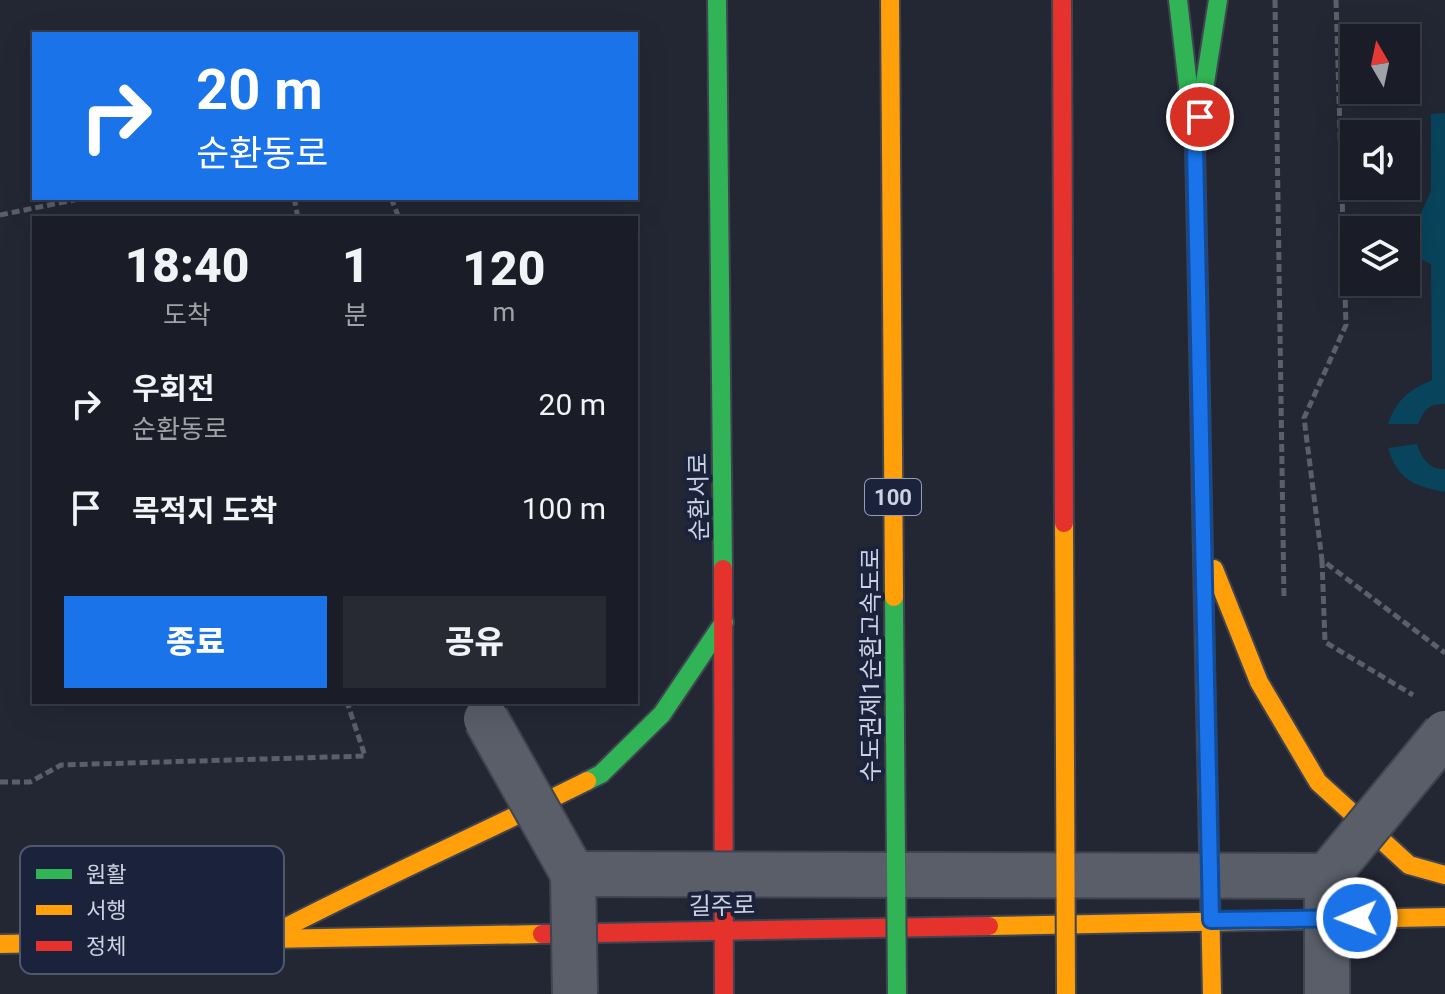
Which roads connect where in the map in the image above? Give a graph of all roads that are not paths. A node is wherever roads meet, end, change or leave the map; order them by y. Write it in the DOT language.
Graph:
graph roads {
  1 [pos="717,0"];
  2 [pos="890,0"];
  3 [pos="1062,0"];
  4 [pos="1178,0"];
  5 [pos="1218,0"];
  6 [pos="1195,146"];
  7 [pos="1203,540"];
  8 [pos="724,622"];
  9 [pos="486,719"];
  10 [pos="1445,733"];
  11 [pos="573,874"];
  12 [pos="1445,875"];
  13 [pos="1327,876"];
  14 [pos="1445,917"];
  15 [pos="1211,920"];
  16 [pos="284,928"];
  17 [pos="724,930"];
  18 [pos="284,939"];
  19 [pos="0,944"];
  20 [pos="20,944"];
  21 [pos="575,994"];
  22 [pos="724,994"];
  23 [pos="897,994"];
  24 [pos="1066,994"];
  25 [pos="1212,994"];
  26 [pos="1327,994"];
  1 -- 8 [label="main road, 순환서로"];
  2 -- 23 [label="main road, 수도권제1순환고속도로 / 100, bridge"];
  3 -- 24 [label="main road, bridge"];
  4 -- 6 [label="main road"];
  5 -- 6 [label="main road"];
  6 -- 7 [label="main road"];
  7 -- 12 [label="main road"];
  7 -- 15 [label="main road"];
  8 -- 16 [label="main road"];
  8 -- 17 [label="main road, 순환서로"];
  9 -- 11 [label="street, bridge"];
  10 -- 13 [label="street, bridge"];
  11 -- 13 [label="street, bridge"];
  11 -- 21 [label="street, bridge"];
  13 -- 26 [label="street, bridge"];
  14 -- 15 [label="main road, 길주로"];
  15 -- 17 [label="main road, 길주로"];
  15 -- 25 [label="main road"];
  17 -- 18 [label="main road, 길주로"];
  17 -- 22 [label="main road, 순환서로"];
  19 -- 20 [label="main road, 길주로"];
}
